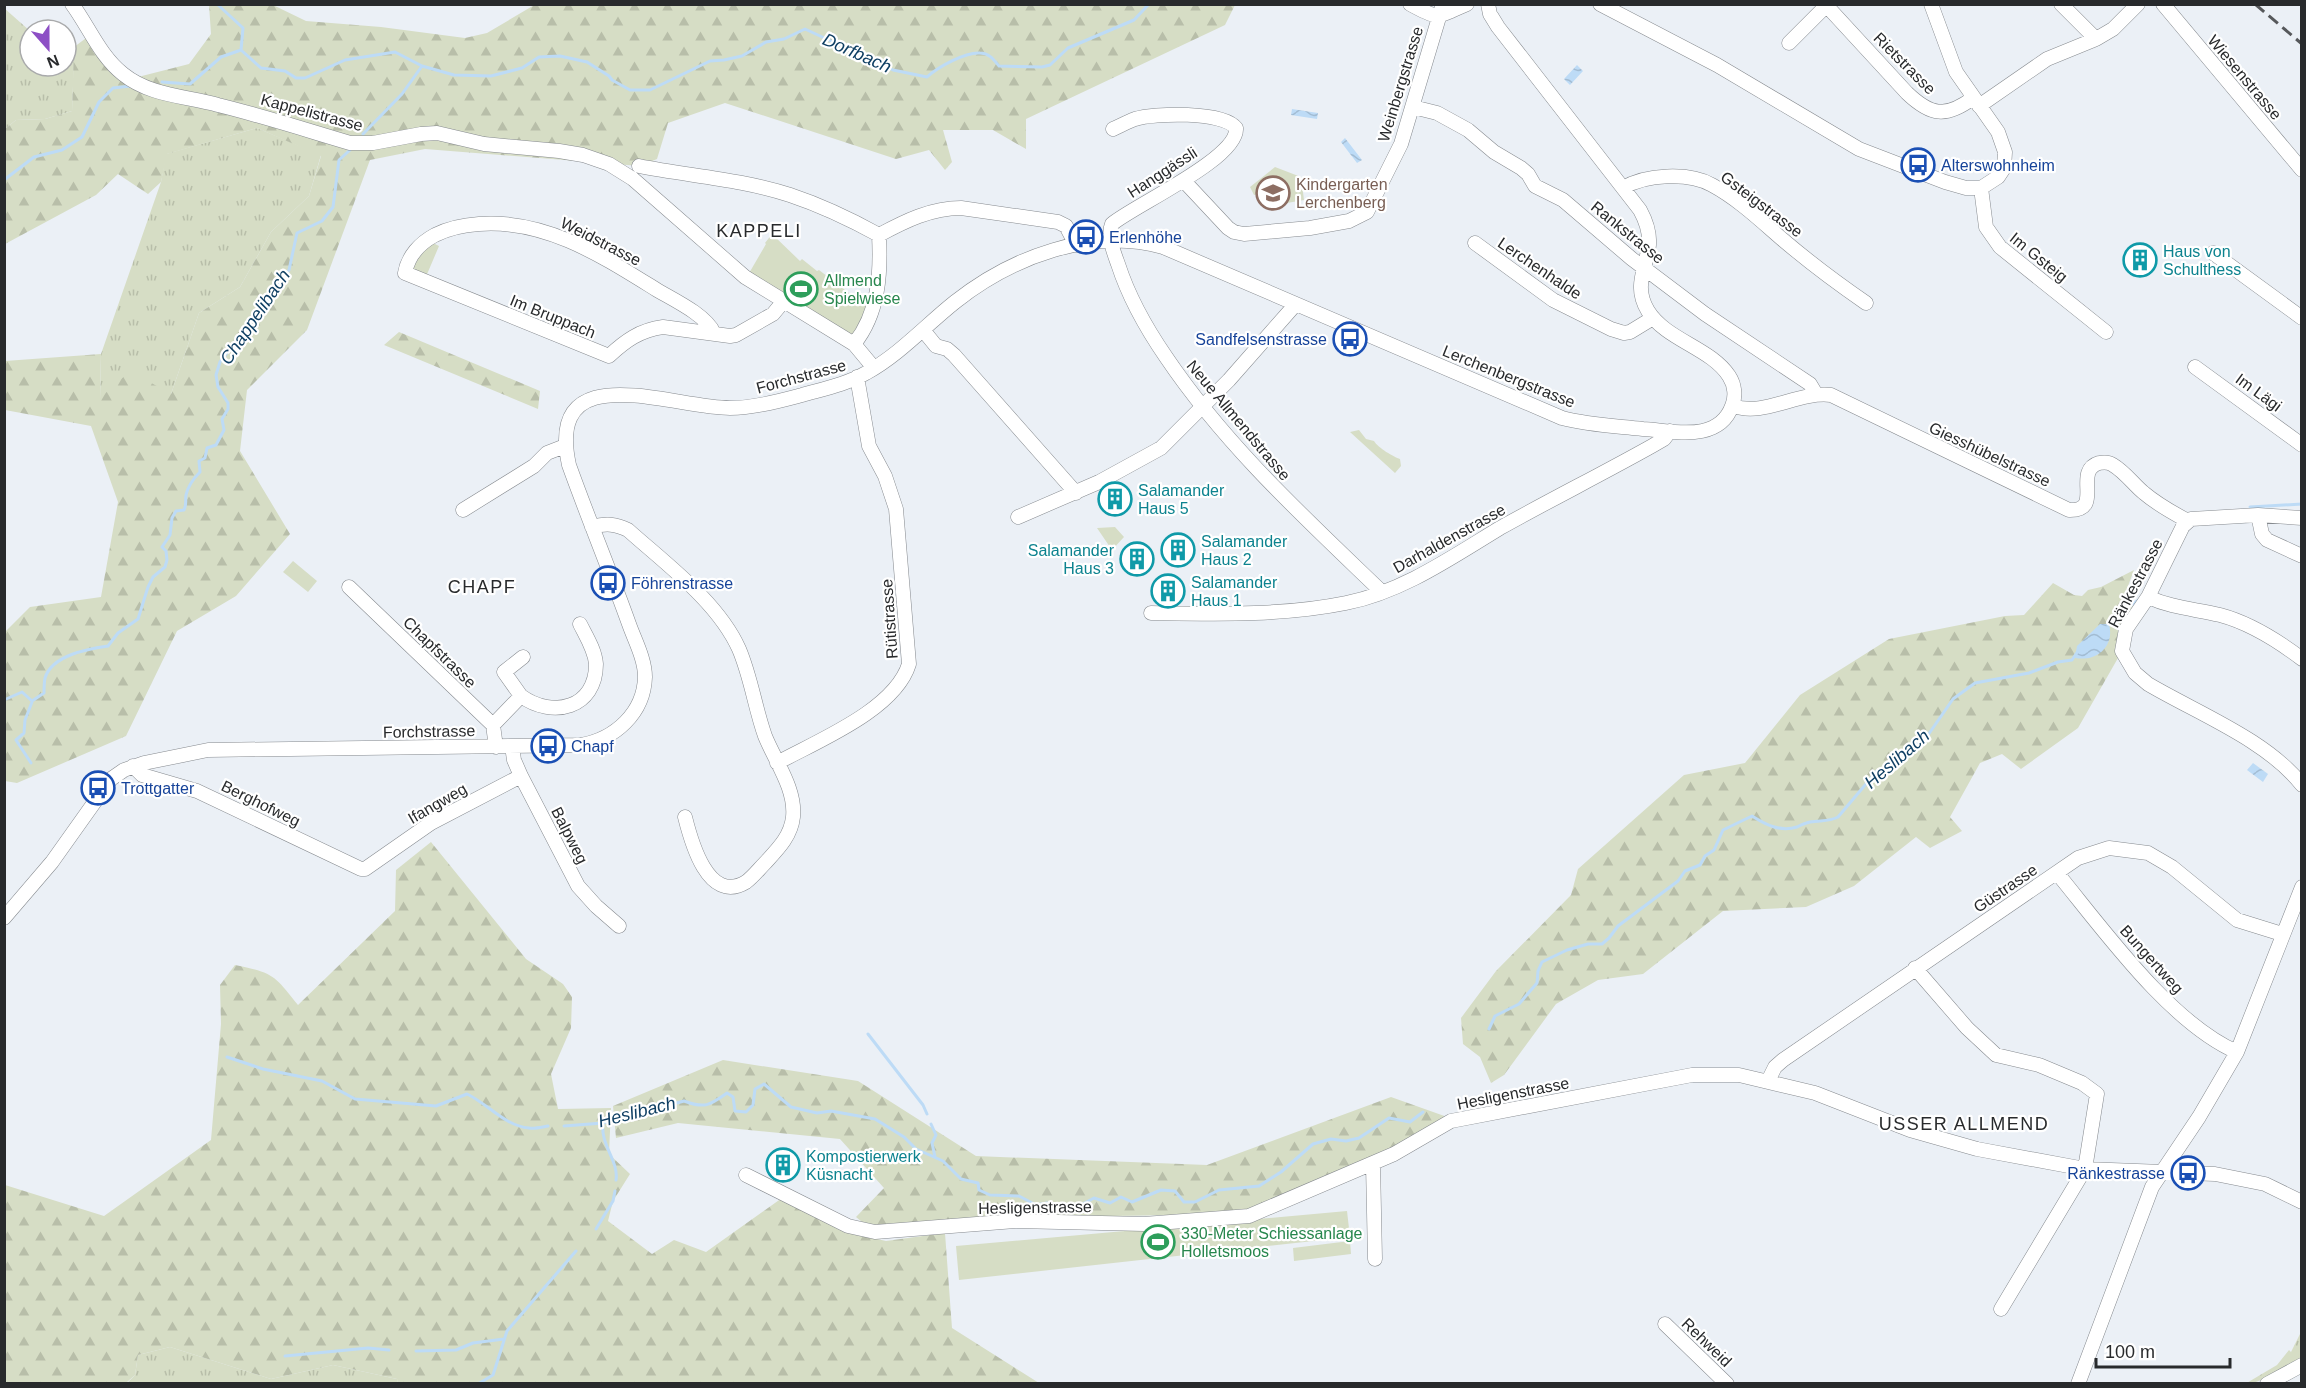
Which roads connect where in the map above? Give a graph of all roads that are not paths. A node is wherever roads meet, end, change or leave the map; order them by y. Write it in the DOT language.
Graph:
graph roads {
  1 [pos="72,4"];
  2 [pos="1410,4"];
  3 [pos="1467,4"];
  4 [pos="1488,4"];
  5 [pos="1600,4"];
  6 [pos="1931,4"];
  7 [pos="2061,4"];
  8 [pos="2138,4"];
  9 [pos="2163,4"];
  10 [pos="1827,5"];
  11 [pos="1441,10"];
  12 [pos="2096,39"];
  13 [pos="1790,43"];
  14 [pos="1976,102"];
  15 [pos="1413,107"];
  16 [pos="1113,129"];
  17 [pos="639,166"];
  18 [pos="2301,170"];
  19 [pos="1184,181"];
  20 [pos="1623,188"];
  21 [pos="1981,188"];
  22 [pos="879,235"];
  23 [pos="1112,240"];
  24 [pos="1475,243"];
  25 [pos="1076,245"];
  26 [pos="2213,253"];
  27 [pos="1643,266"];
  28 [pos="405,273"];
  29 [pos="783,302"];
  30 [pos="1866,303"];
  31 [pos="1295,305"];
  32 [pos="1653,318"];
  33 [pos="2301,318"];
  34 [pos="923,330"];
  35 [pos="2106,332"];
  36 [pos="714,333"];
  37 [pos="854,344"];
  38 [pos="2195,366"];
  39 [pos="874,368"];
  40 [pos="857,377"];
  41 [pos="1816,394"];
  42 [pos="1202,406"];
  43 [pos="1733,406"];
  44 [pos="1670,431"];
  45 [pos="2301,445"];
  46 [pos="565,446"];
  47 [pos="1076,493"];
  48 [pos="462,510"];
  49 [pos="2258,515"];
  50 [pos="1018,517"];
  51 [pos="2301,518"];
  52 [pos="2188,521"];
  53 [pos="592,527"];
  54 [pos="2301,556"];
  55 [pos="349,587"];
  56 [pos="1382,592"];
  57 [pos="2148,597"];
  58 [pos="1151,613"];
  59 [pos="580,624"];
  60 [pos="523,657"];
  61 [pos="2301,659"];
  62 [pos="521,696"];
  63 [pos="493,725"];
  64 [pos="512,746"];
  65 [pos="495,747"];
  66 [pos="777,763"];
  67 [pos="133,766"];
  68 [pos="521,776"];
  69 [pos="2301,784"];
  70 [pos="685,817"];
  71 [pos="374,865"];
  72 [pos="2056,873"];
  73 [pos="2301,887"];
  74 [pos="4,918"];
  75 [pos="619,926"];
  76 [pos="2282,934"];
  77 [pos="1915,968"];
  78 [pos="2237,1052"];
  79 [pos="1768,1081"];
  80 [pos="1373,1164"];
  81 [pos="2085,1169"];
  82 [pos="2160,1173"];
  83 [pos="746,1175"];
  84 [pos="2301,1202"];
  85 [pos="1375,1259"];
  86 [pos="2001,1309"];
  87 [pos="1665,1324"];
  88 [pos="2299,1371"];
  89 [pos="1727,1383"];
  90 [pos="2078,1383"];
  91 [pos="2267,1383"];
  1 -- 29 [label="street, Kappelistrasse"];
  2 -- 11 [label="street"];
  3 -- 11 [label="street"];
  4 -- 20 [label="street"];
  5 -- 21 [label="street"];
  6 -- 14 [label="street"];
  7 -- 12 [label="street"];
  8 -- 12 [label="street, Rietstrasse"];
  9 -- 18 [label="street, Wiesenstrasse"];
  10 -- 13 [label="street"];
  10 -- 14 [label="street, Rietstrasse"];
  11 -- 15 [label="street, Weinbergstrasse"];
  12 -- 14 [label="street, Rietstrasse"];
  14 -- 21 [label="street"];
  15 -- 19 [label="street, Weinbergstrasse"];
  15 -- 27 [label="street, Rankstrasse"];
  16 -- 19 [label="street, Hanggässli"];
  17 -- 22 [label="street"];
  19 -- 23 [label="street, Hanggässli"];
  20 -- 27 [label="street"];
  20 -- 30 [label="street, Gsteigstrasse"];
  21 -- 35 [label="street, Im Gsteig"];
  22 -- 25 [label="street"];
  22 -- 37 [label="street"];
  23 -- 25 [label="street, Lerchenbergstrasse"];
  23 -- 31 [label="street, Lerchenbergstrasse"];
  23 -- 42 [label="street, Neue Allmendstrasse"];
  24 -- 32 [label="street, Lerchenhalde"];
  25 -- 34 [label="street, Forchstrasse"];
  26 -- 33 [label="street"];
  27 -- 32 [label="street"];
  27 -- 41 [label="street, Rankstrasse"];
  28 -- 36 [label="street, Im Bruppach"];
  28 -- 36 [label="street, Weidstrasse"];
  29 -- 36 [label="street, Im Bruppach"];
  29 -- 37 [label="street"];
  31 -- 42 [label="street"];
  31 -- 44 [label="street, Lerchenbergstrasse"];
  32 -- 43 [label="street"];
  34 -- 39 [label="street, Forchstrasse"];
  34 -- 47 [label="street"];
  37 -- 39 [label="street"];
  38 -- 45 [label="street, Im Lägi"];
  39 -- 40 [label="street, Forchstrasse"];
  40 -- 46 [label="street, Forchstrasse"];
  40 -- 66 [label="street, Rütistrasse"];
  41 -- 43 [label="street, Giesshübelstrasse"];
  41 -- 52 [label="street, Giesshübelstrasse"];
  42 -- 47 [label="street"];
  42 -- 56 [label="street, Neue Allmendstrasse"];
  43 -- 44 [label="street, Lerchenbergstrasse"];
  44 -- 56 [label="street, Darhaldenstrasse"];
  46 -- 48 [label="street"];
  46 -- 53 [label="street, Forchstrasse"];
  47 -- 50 [label="street"];
  49 -- 51 [label="street"];
  49 -- 52 [label="street"];
  49 -- 54 [label="street"];
  52 -- 57 [label="street, Ränkestrasse"];
  53 -- 64 [label="street, Forchstrasse"];
  53 -- 66 [label="street"];
  55 -- 63 [label="street, Chapfstrasse"];
  56 -- 58 [label="street, Darhaldenstrasse"];
  57 -- 61 [label="street"];
  57 -- 69 [label="street, Ränkestrasse"];
  59 -- 62 [label="street"];
  60 -- 62 [label="street"];
  62 -- 63 [label="street"];
  63 -- 65 [label="street"];
  64 -- 65 [label="street, Forchstrasse"];
  64 -- 68 [label="street, Balpweg"];
  65 -- 67 [label="street, Forchstrasse"];
  66 -- 70 [label="street"];
  67 -- 71 [label="street, Berghofweg"];
  67 -- 74 [label="street, Forchstrasse"];
  68 -- 71 [label="street, Ifangweg"];
  68 -- 75 [label="street, Balpweg"];
  72 -- 76 [label="street, Güstrasse"];
  72 -- 77 [label="street, Güstrasse"];
  72 -- 78 [label="street, Bungertweg"];
  73 -- 76 [label="street"];
  76 -- 78 [label="street"];
  77 -- 79 [label="street, Güstrasse"];
  77 -- 81 [label="street"];
  78 -- 82 [label="street"];
  79 -- 80 [label="street, Hesligenstrasse"];
  79 -- 81 [label="street, Hesligenstrasse"];
  80 -- 83 [label="street, Hesligenstrasse"];
  80 -- 85 [label="street"];
  81 -- 82 [label="street, Hesligenstrasse"];
  81 -- 86 [label="street"];
  82 -- 84 [label="street, Hesligenstrasse"];
  82 -- 90 [label="street"];
  87 -- 89 [label="street, Rehweid"];
  88 -- 91 [label="street"];
}
